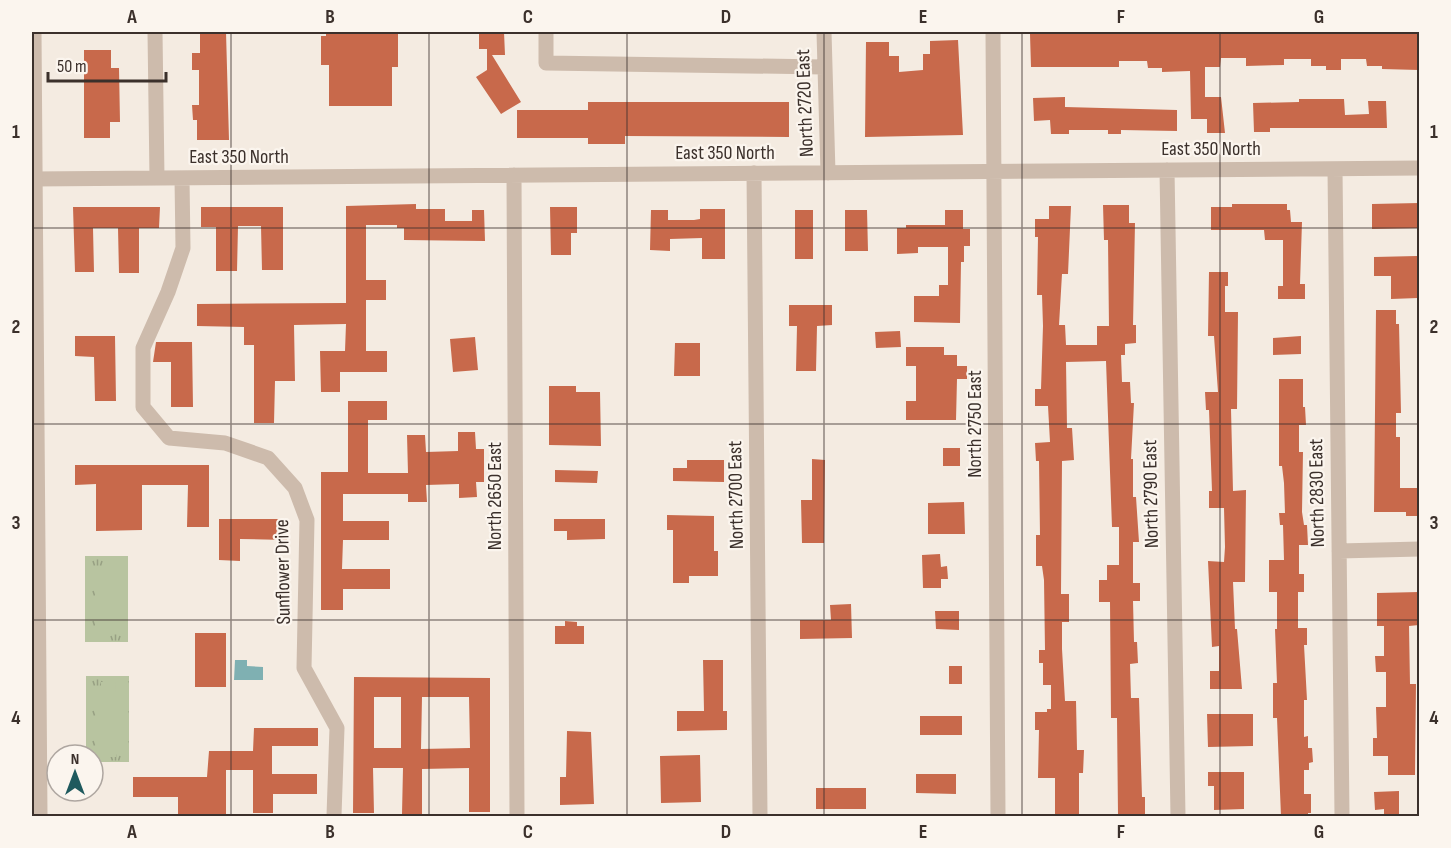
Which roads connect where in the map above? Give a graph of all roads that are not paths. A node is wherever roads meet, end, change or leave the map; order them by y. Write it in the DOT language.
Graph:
graph roads {
  1 [pos="34,32"];
  2 [pos="155,32"];
  3 [pos="546,32"];
  4 [pos="824,32"];
  5 [pos="993,32"];
  6 [pos="824,67"];
  7 [pos="1419,168"];
  8 [pos="1335,169"];
  9 [pos="1167,170"];
  10 [pos="994,171"];
  11 [pos="754,173"];
  12 [pos="828,173"];
  13 [pos="514,176"];
  14 [pos="157,178"];
  15 [pos="182,178"];
  16 [pos="33,179"];
  17 [pos="33,250"];
  18 [pos="33,385"];
  19 [pos="1419,549"];
  20 [pos="1339,551"];
  21 [pos="34,700"];
  22 [pos="40,816"];
  23 [pos="334,816"];
  24 [pos="517,816"];
  25 [pos="760,816"];
  26 [pos="999,816"];
  27 [pos="1178,816"];
  28 [pos="1342,816"];
  1 -- 16 [label="street"];
  2 -- 14 [label="street"];
  3 -- 6 [label="street"];
  4 -- 6 [label="street, North 2720 East"];
  5 -- 10 [label="street, North 2750 East"];
  6 -- 12 [label="street, North 2720 East"];
  7 -- 8 [label="street, East 350 North"];
  8 -- 9 [label="street, East 350 North"];
  8 -- 20 [label="street, North 2830 East"];
  9 -- 10 [label="street, East 350 North"];
  9 -- 27 [label="street, North 2790 East"];
  10 -- 12 [label="street, East 350 North"];
  10 -- 26 [label="street, North 2750 East"];
  11 -- 12 [label="street, East 350 North"];
  11 -- 13 [label="street, East 350 North"];
  11 -- 25 [label="street, North 2700 East"];
  13 -- 15 [label="street, East 350 North"];
  13 -- 24 [label="street, North 2650 East"];
  14 -- 15 [label="street, East 350 North"];
  14 -- 16 [label="street, East 350 North"];
  15 -- 23 [label="street, Sunflower Drive"];
  16 -- 17 [label="street"];
  17 -- 18 [label="street"];
  18 -- 21 [label="street"];
  19 -- 20 [label="street"];
  20 -- 28 [label="street, North 2830 East"];
  21 -- 22 [label="street"];
}
